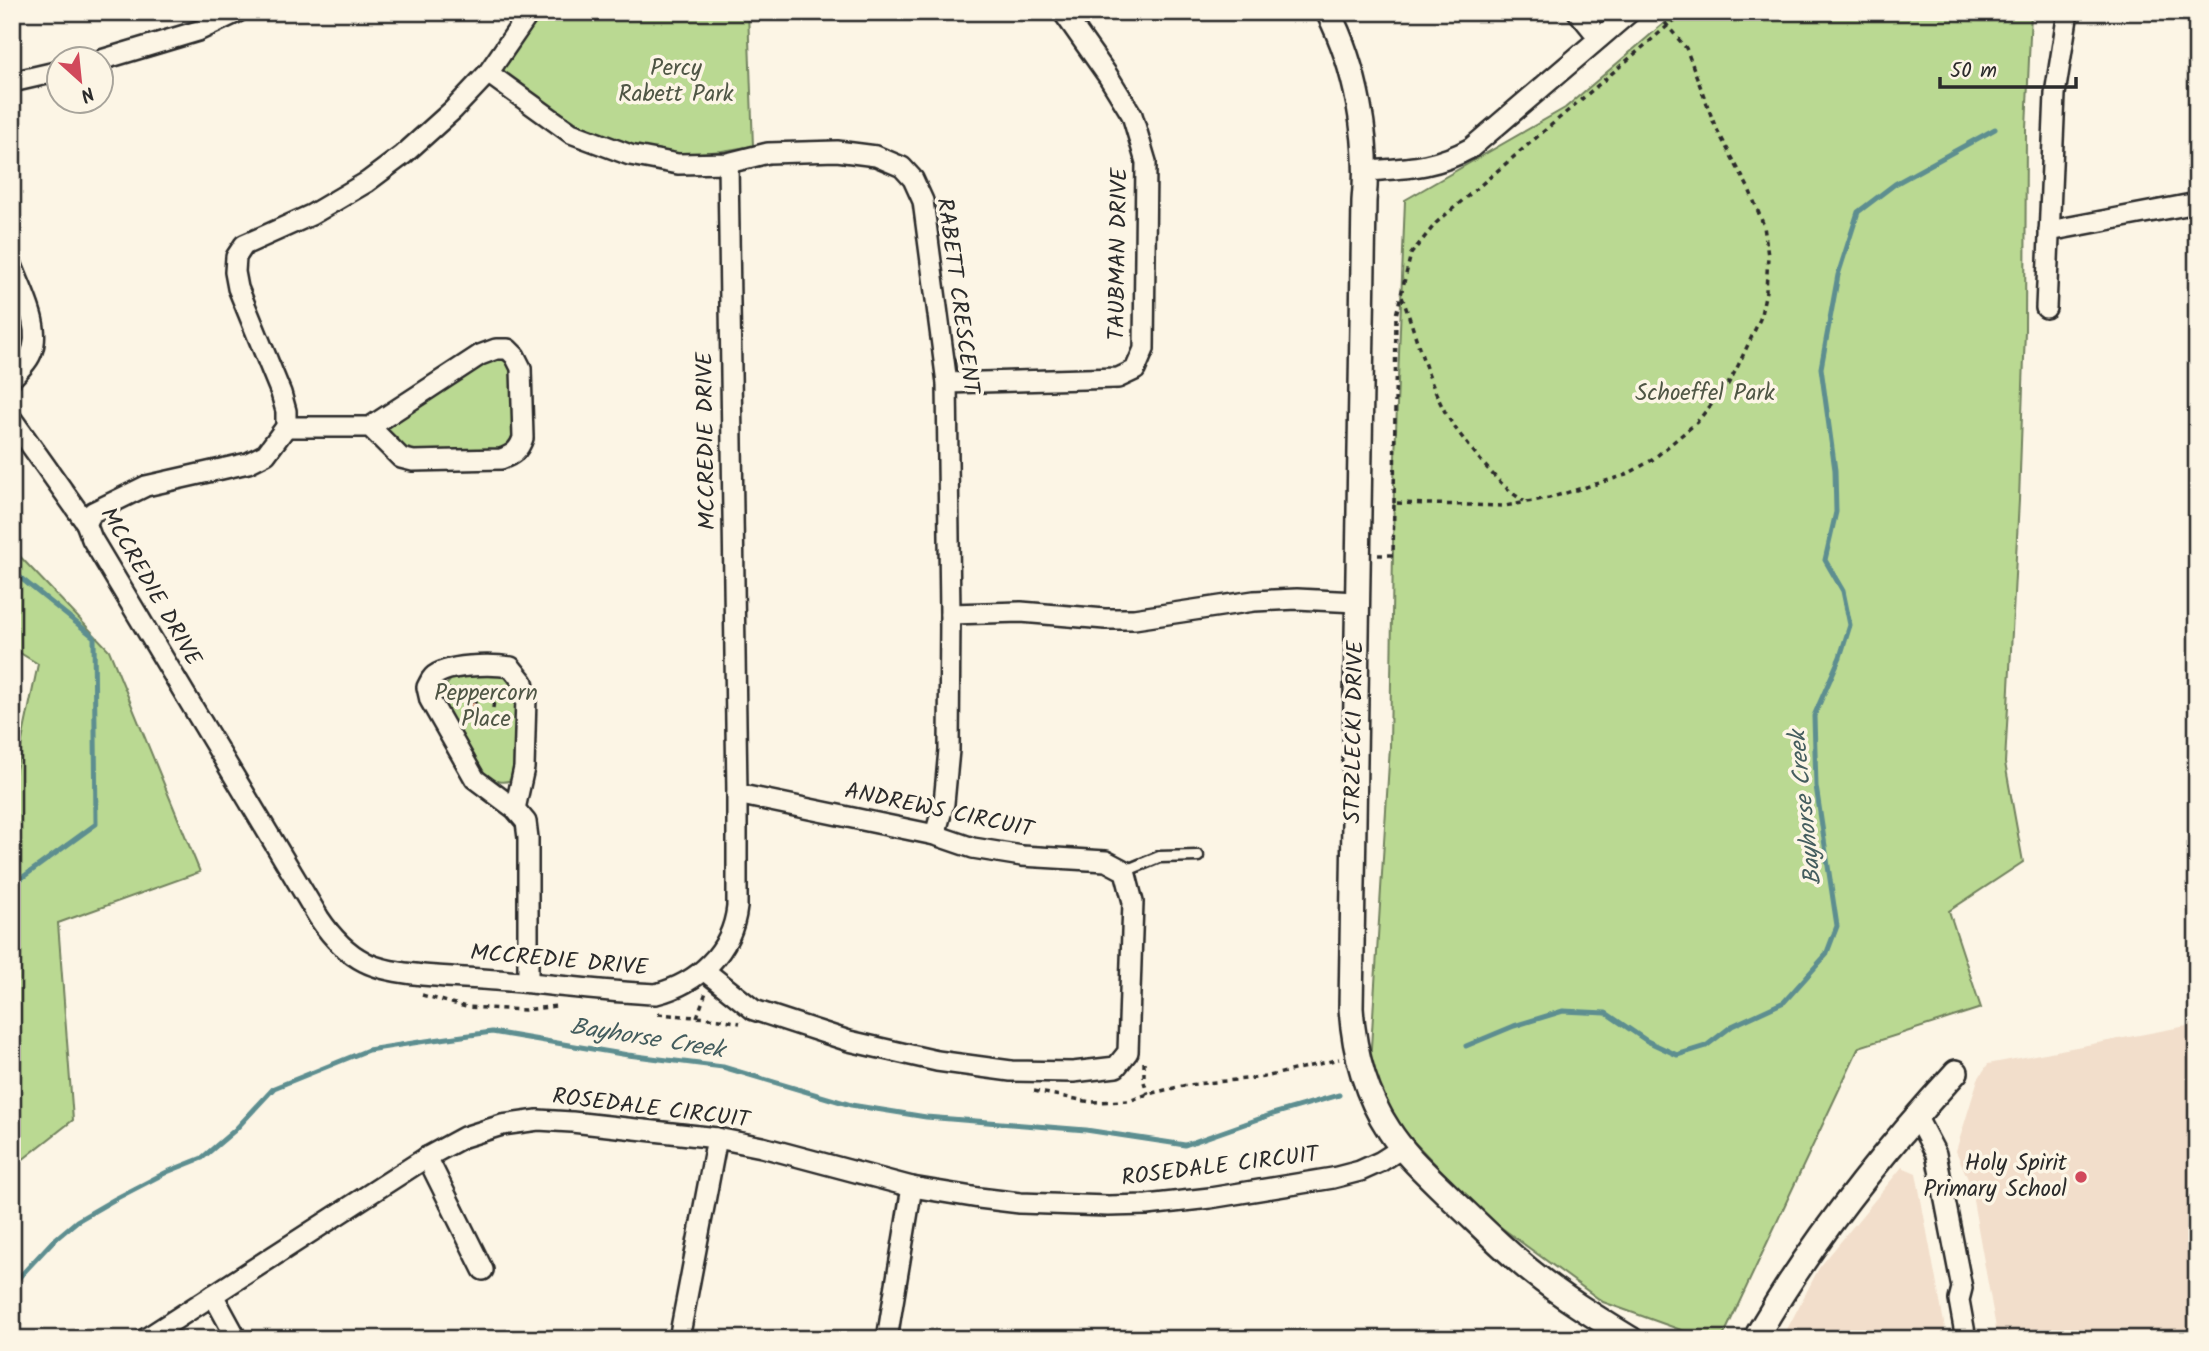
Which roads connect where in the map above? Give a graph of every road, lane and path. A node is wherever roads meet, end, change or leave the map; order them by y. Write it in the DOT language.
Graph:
graph roads {
  1 [pos="238,12"];
  2 [pos="530,12"];
  3 [pos="1063,12"];
  4 [pos="1328,12"];
  5 [pos="1578,12"];
  6 [pos="1630,12"];
  7 [pos="1657,12"];
  8 [pos="1684,12"];
  9 [pos="2068,12"];
  10 [pos="1667,25"];
  11 [pos="1600,38"];
  12 [pos="116,56"];
  13 [pos="488,73"];
  14 [pos="46,74"];
  15 [pos="12,82"];
  16 [pos="727,163"];
  17 [pos="1367,171"];
  18 [pos="2197,203"];
  19 [pos="2049,230"];
  20 [pos="12,265"];
  21 [pos="1402,295"];
  22 [pos="2046,308"];
  23 [pos="12,378"];
  24 [pos="947,383"];
  25 [pos="12,419"];
  26 [pos="286,427"];
  27 [pos="370,427"];
  28 [pos="1524,502"];
  29 [pos="1394,503"];
  30 [pos="86,523"];
  31 [pos="1357,555"];
  32 [pos="1356,602"];
  33 [pos="950,614"];
  34 [pos="521,678"];
  35 [pos="432,679"];
  36 [pos="495,693"];
  37 [pos="472,694"];
  38 [pos="473,702"];
  39 [pos="493,708"];
  40 [pos="737,793"];
  41 [pos="515,809"];
  42 [pos="935,835"];
  43 [pos="1198,856"];
  44 [pos="1125,871"];
  45 [pos="400,972"];
  46 [pos="706,981"];
  47 [pos="528,982"];
  48 [pos="561,1005"];
  49 [pos="657,1014"];
  50 [pos="697,1017"];
  51 [pos="744,1024"];
  52 [pos="1128,1052"];
  53 [pos="1345,1063"];
  54 [pos="1956,1072"];
  55 [pos="1023,1089"];
  56 [pos="1148,1094"];
  57 [pos="1916,1116"];
  58 [pos="716,1138"];
  59 [pos="1402,1148"];
  60 [pos="427,1157"];
  61 [pos="912,1187"];
  62 [pos="483,1270"];
  63 [pos="213,1295"];
  64 [pos="1965,1338"];
  65 [pos="145,1339"];
  66 [pos="237,1339"];
  67 [pos="678,1339"];
  68 [pos="887,1339"];
  69 [pos="1631,1339"];
  70 [pos="1755,1339"];
  1 -- 12 [label="street"];
  2 -- 13 [label="street"];
  3 -- 24 [label="street, TAUBMAN DRIVE"];
  4 -- 17 [label="street, STRZLECKI DRIVE"];
  5 -- 11 [label="street"];
  6 -- 11 [label="street"];
  7 -- 10 [label="path"];
  8 -- 10 [label="path"];
  9 -- 19 [label="street"];
  10 -- 21 [label="path"];
  10 -- 28 [label="path"];
  11 -- 17 [label="street"];
  13 -- 16 [label="street, RABETT CRESCENT"];
  13 -- 26 [label="street"];
  14 -- 15 [label="street"];
  16 -- 24 [label="street, RABETT CRESCENT"];
  16 -- 40 [label="street, MCCREDIE DRIVE"];
  17 -- 31 [label="street, STRZLECKI DRIVE"];
  18 -- 19 [label="street"];
  19 -- 22 [label="street"];
  20 -- 23 [label="street"];
  21 -- 28 [label="path"];
  21 -- 29 [label="path"];
  24 -- 33 [label="street, RABETT CRESCENT"];
  25 -- 30 [label="street, MCCREDIE DRIVE"];
  26 -- 27 [label="street"];
  26 -- 30 [label="street"];
  27 -- 27 [label="street"];
  28 -- 29 [label="path"];
  29 -- 31 [label="path"];
  30 -- 45 [label="street, MCCREDIE DRIVE"];
  31 -- 32 [label="street, STRZLECKI DRIVE"];
  32 -- 33 [label="street"];
  32 -- 59 [label="street, STRZLECKI DRIVE"];
  33 -- 42 [label="street, RABETT CRESCENT"];
  34 -- 35 [label="street"];
  34 -- 36 [label="path"];
  34 -- 41 [label="street"];
  35 -- 37 [label="path"];
  35 -- 41 [label="street"];
  36 -- 37 [label="path"];
  36 -- 39 [label="path"];
  37 -- 38 [label="path"];
  40 -- 42 [label="street, ANDREWS CIRCUIT"];
  40 -- 46 [label="street, MCCREDIE DRIVE"];
  41 -- 47 [label="street"];
  42 -- 44 [label="street, ANDREWS CIRCUIT"];
  43 -- 44 [label="lane"];
  44 -- 52 [label="street"];
  45 -- 47 [label="street, MCCREDIE DRIVE"];
  45 -- 48 [label="path"];
  46 -- 47 [label="street, MCCREDIE DRIVE"];
  46 -- 50 [label="path"];
  46 -- 52 [label="street"];
  49 -- 50 [label="path"];
  50 -- 51 [label="path"];
  52 -- 56 [label="path"];
  53 -- 56 [label="path"];
  54 -- 57 [label="street"];
  55 -- 56 [label="path"];
  57 -- 64 [label="street"];
  57 -- 70 [label="street"];
  58 -- 60 [label="street, ROSEDALE CIRCUIT"];
  58 -- 61 [label="street, ROSEDALE CIRCUIT"];
  58 -- 67 [label="street"];
  59 -- 61 [label="street, ROSEDALE CIRCUIT"];
  59 -- 69 [label="street, STRZLECKI DRIVE"];
  60 -- 62 [label="street"];
  60 -- 63 [label="street, ROSEDALE CIRCUIT"];
  61 -- 68 [label="street"];
  63 -- 65 [label="street, ROSEDALE CIRCUIT"];
  63 -- 66 [label="street"];
}
